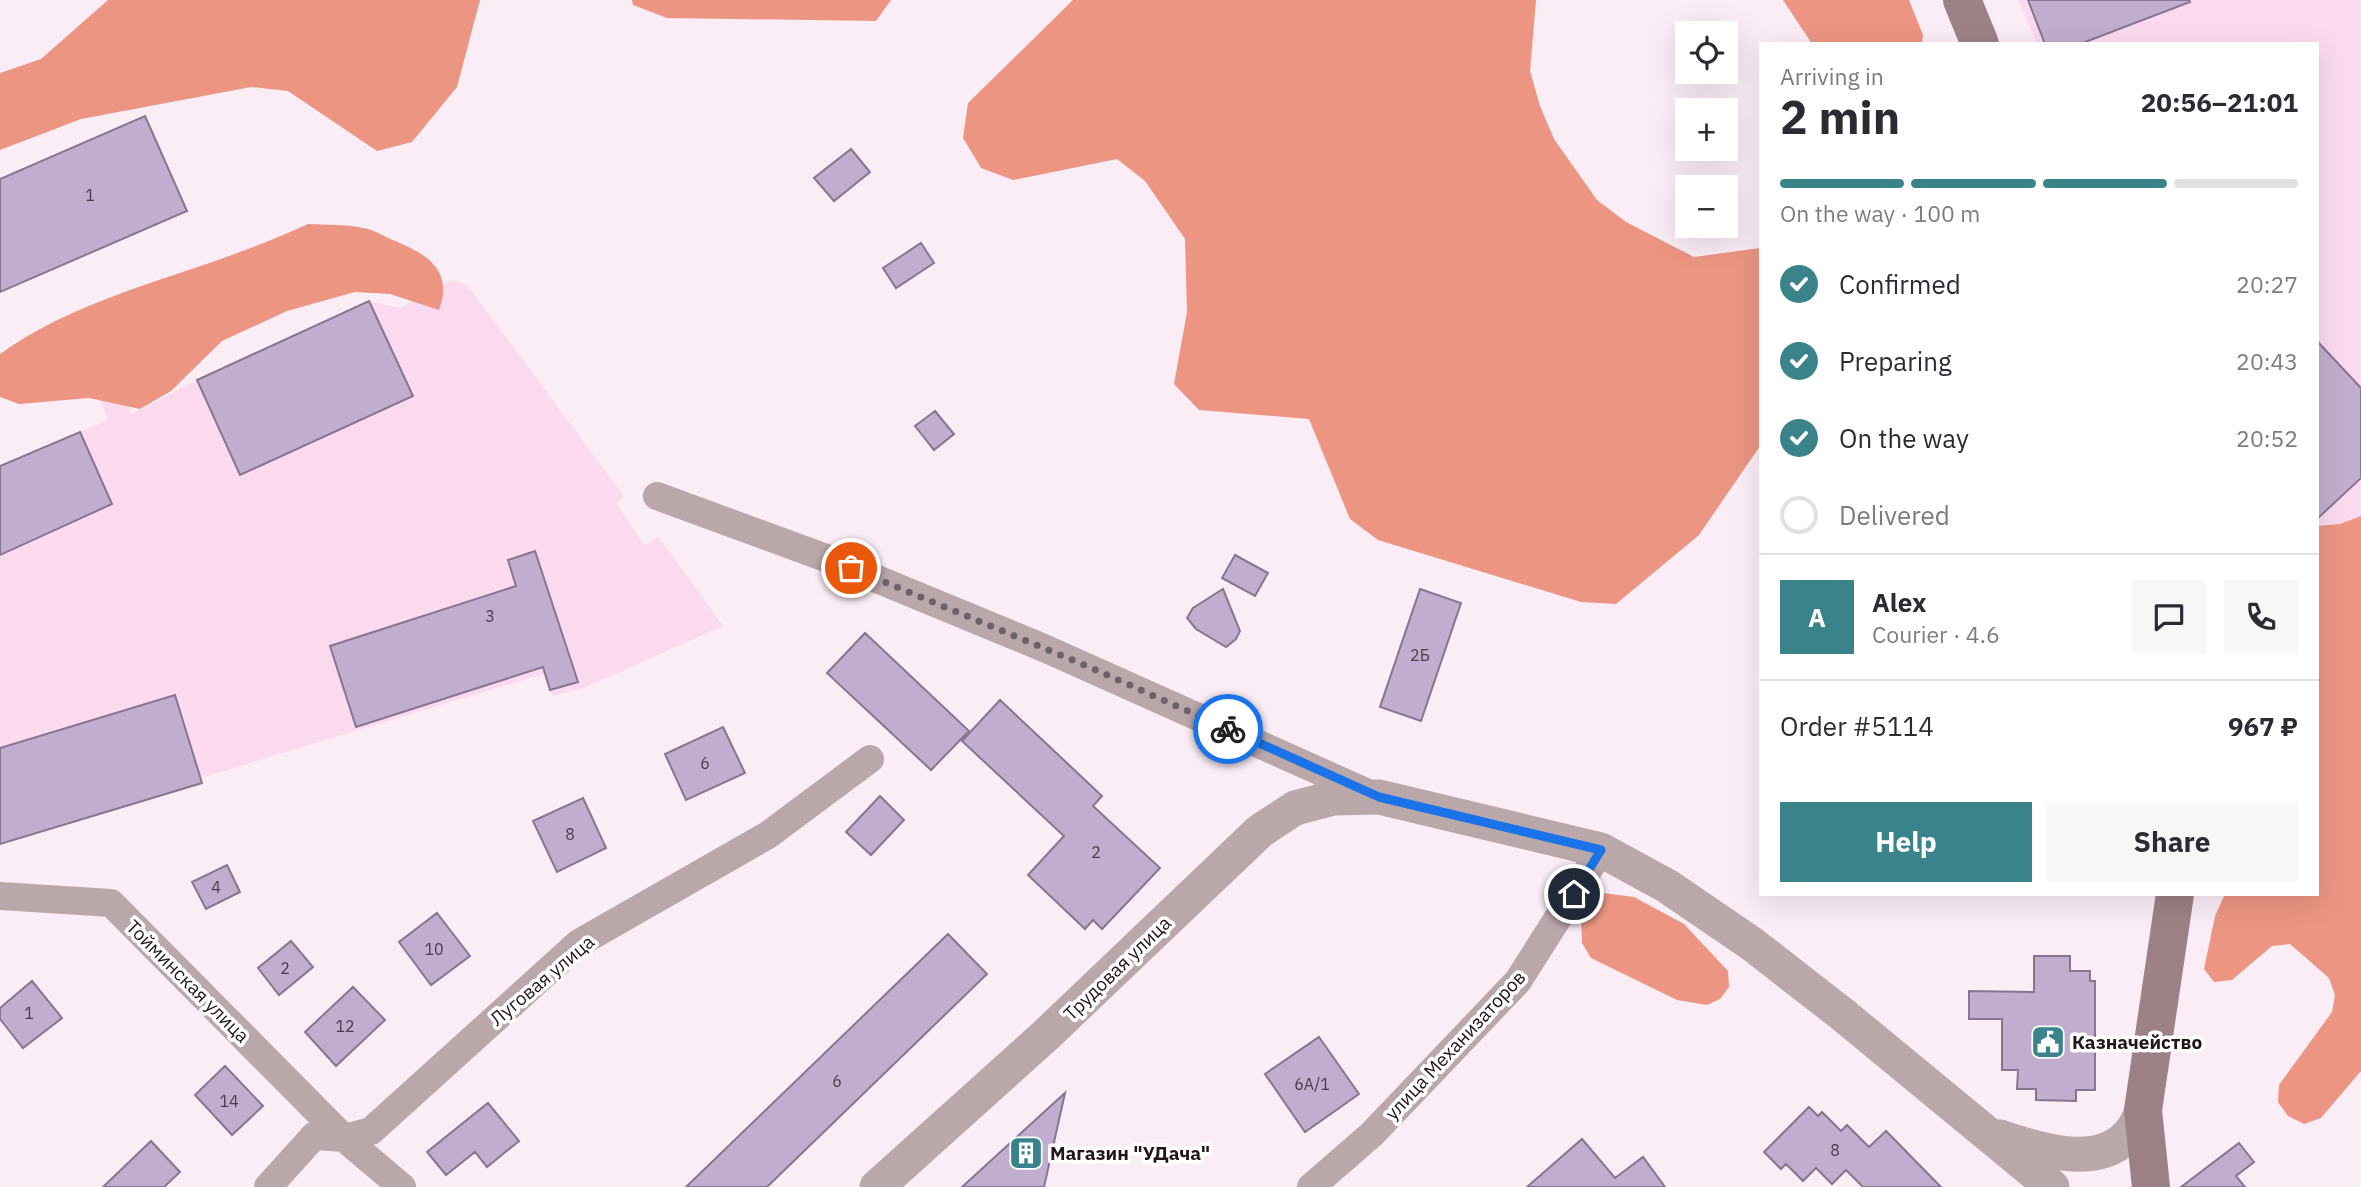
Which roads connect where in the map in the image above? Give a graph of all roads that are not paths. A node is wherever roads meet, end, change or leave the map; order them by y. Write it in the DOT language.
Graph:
graph roads {
  1 [pos="1962,0"];
  2 [pos="1979,42"];
  3 [pos="657,496"];
  4 [pos="870,759"];
  5 [pos="1379,797"];
  6 [pos="1601,850"];
  7 [pos="0,896"];
  8 [pos="2175,896"];
  9 [pos="2143,1110"];
  10 [pos="1987,1133"];
  11 [pos="344,1138"];
  12 [pos="268,1187"];
  13 [pos="402,1187"];
  14 [pos="877,1187"];
  15 [pos="1311,1187"];
  16 [pos="2052,1187"];
  17 [pos="2151,1187"];
  1 -- 2 [label="main road"];
  3 -- 5 [label="street"];
  4 -- 11 [label="street, Луговая улица"];
  5 -- 6 [label="street, Трудовая улица"];
  5 -- 14 [label="street, Трудовая улица"];
  6 -- 10 [label="street, Трудовая улица"];
  6 -- 15 [label="street, улица Механизаторов"];
  7 -- 11 [label="street, Тойминская улица"];
  8 -- 9 [label="main road"];
  9 -- 10 [label="street"];
  9 -- 17 [label="main road"];
  10 -- 16 [label="street, Трудовая улица"];
  11 -- 12 [label="street, Луговая улица"];
  11 -- 13 [label="street, Тойминская улица"];
}
